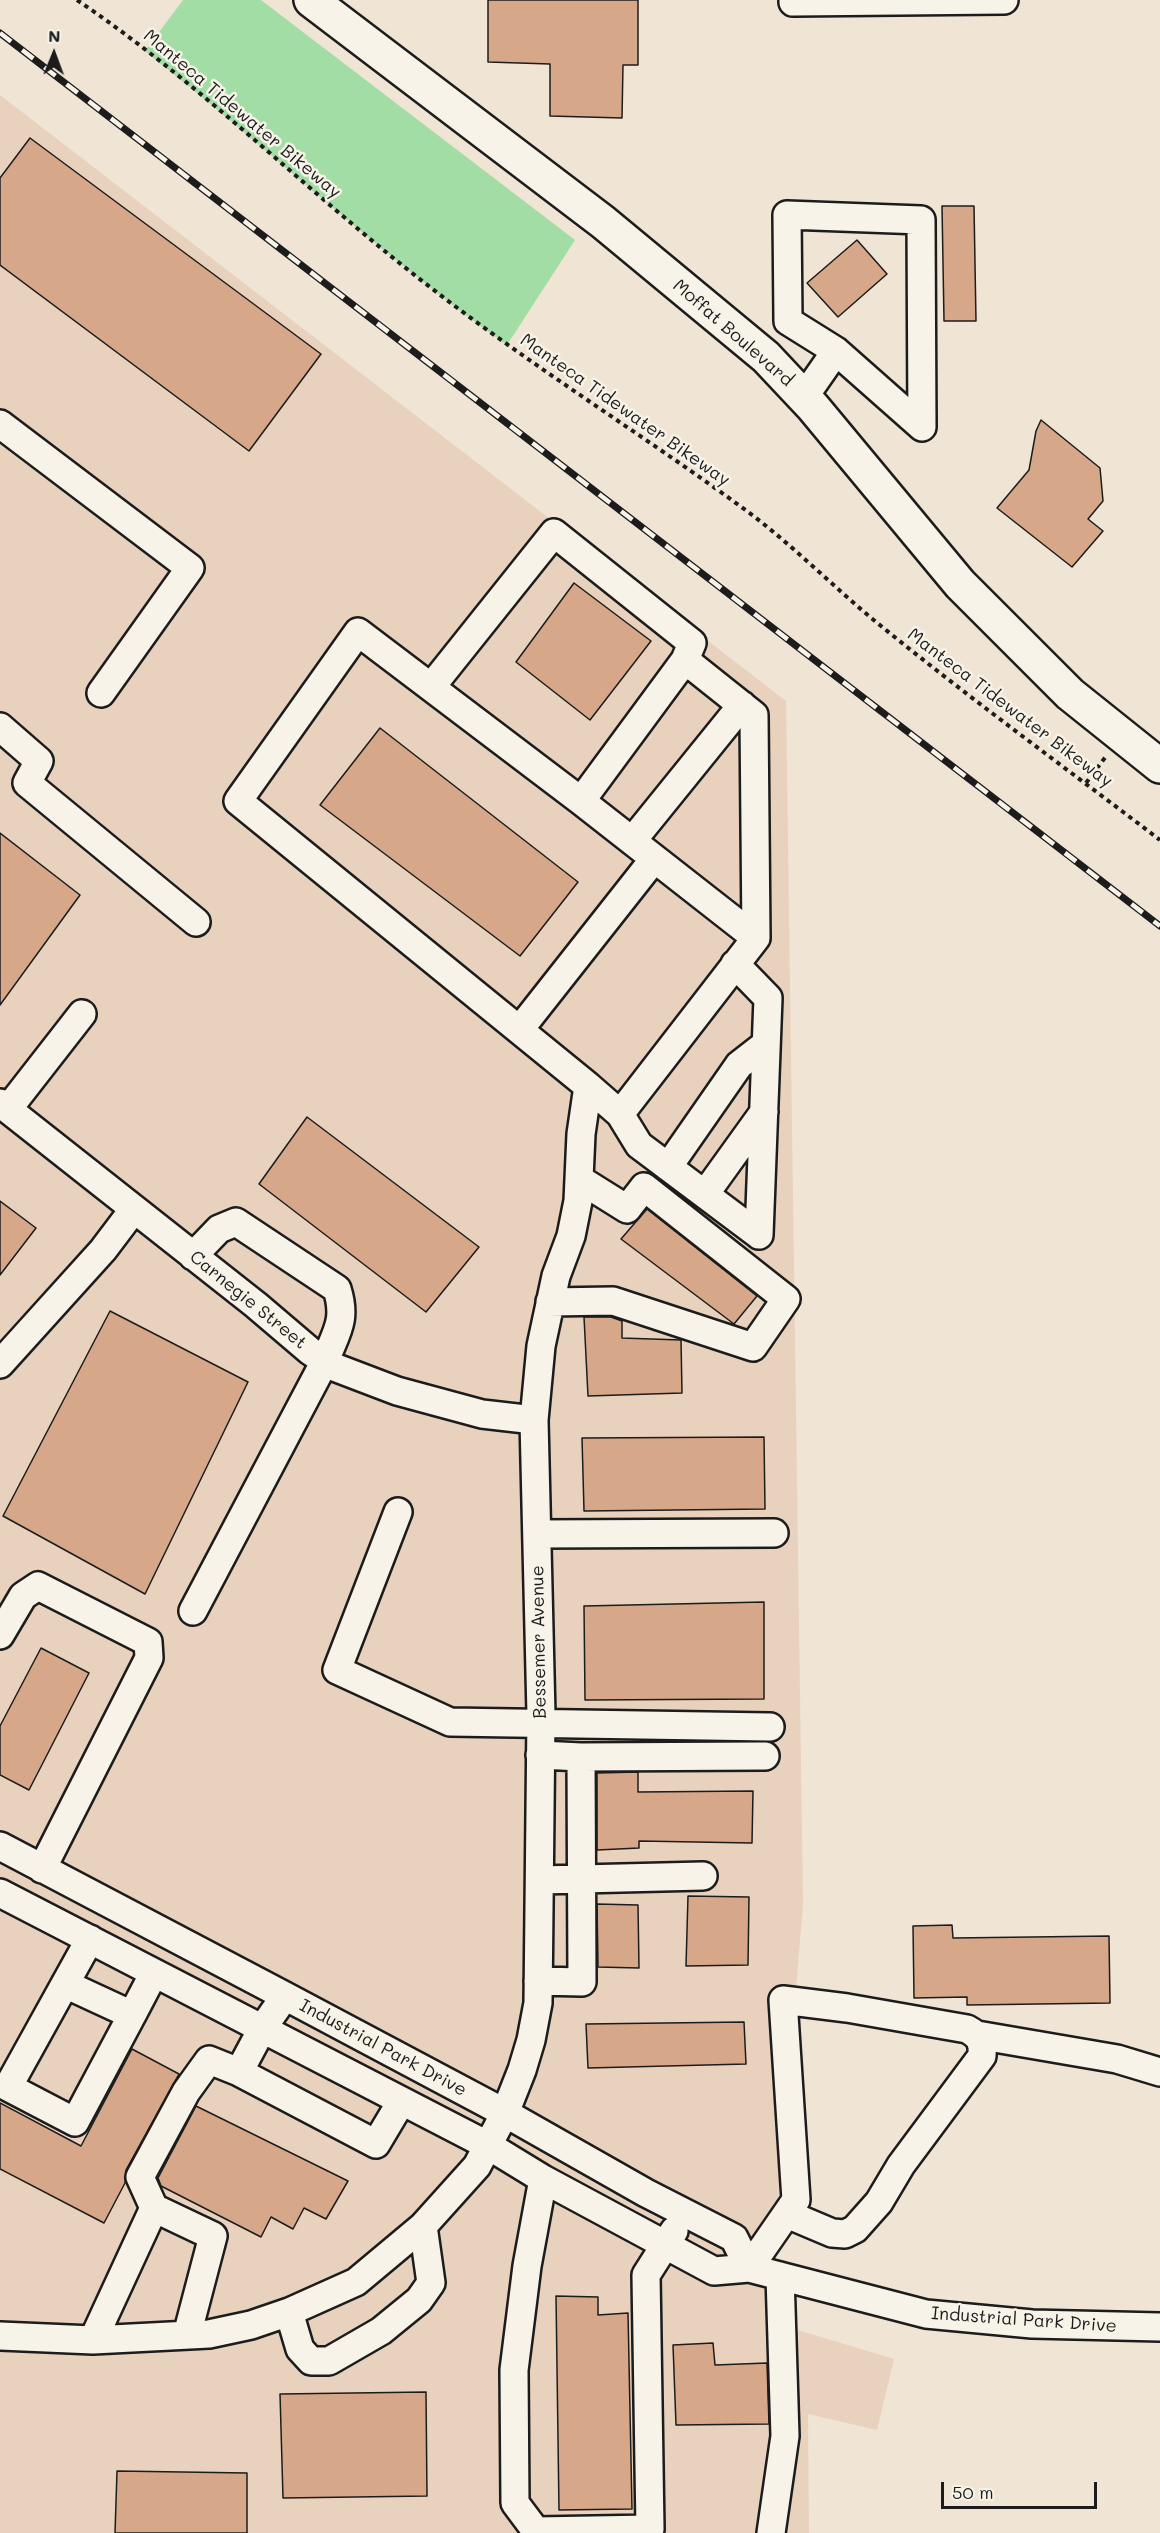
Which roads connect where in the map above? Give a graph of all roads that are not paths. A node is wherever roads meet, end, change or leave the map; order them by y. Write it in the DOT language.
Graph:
graph roads {
  1 [pos="311,0"];
  2 [pos="961,0"];
  3 [pos="1004,0"];
  4 [pos="793,2"];
  5 [pos="836,351"];
  6 [pos="804,397"];
  7 [pos="0,424"];
  8 [pos="685,660"];
  9 [pos="432,687"];
  10 [pos="100,693"];
  11 [pos="742,705"];
  12 [pos="0,727"];
  13 [pos="1147,748"];
  14 [pos="581,801"];
  15 [pos="632,841"];
  16 [pos="654,859"];
  17 [pos="196,922"];
  18 [pos="756,938"];
  19 [pos="735,964"];
  20 [pos="82,1014"];
  21 [pos="520,1029"];
  22 [pos="766,1044"];
  23 [pos="588,1086"];
  24 [pos="4,1106"];
  25 [pos="764,1112"];
  26 [pos="620,1114"];
  27 [pos="668,1167"];
  28 [pos="579,1179"];
  29 [pos="705,1194"];
  30 [pos="134,1209"];
  31 [pos="193,1256"];
  32 [pos="550,1302"];
  33 [pos="325,1361"];
  34 [pos="0,1364"];
  35 [pos="534,1420"];
  36 [pos="398,1512"];
  37 [pos="774,1533"];
  38 [pos="537,1534"];
  39 [pos="193,1611"];
  40 [pos="0,1635"];
  41 [pos="540,1724"];
  42 [pos="770,1727"];
  43 [pos="540,1755"];
  44 [pos="765,1756"];
  45 [pos="581,1757"];
  46 [pos="0,1846"];
  47 [pos="42,1869"];
  48 [pos="703,1876"];
  49 [pos="582,1879"];
  50 [pos="540,1880"];
  51 [pos="0,1893"];
  52 [pos="90,1940"];
  53 [pos="154,1973"];
  54 [pos="538,1981"];
  55 [pos="65,1984"];
  56 [pos="285,1996"];
  57 [pos="132,2015"];
  58 [pos="262,2030"];
  59 [pos="977,2035"];
  60 [pos="239,2072"];
  61 [pos="1160,2072"];
  62 [pos="401,2102"];
  63 [pos="504,2113"];
  64 [pos="489,2146"];
  65 [pos="543,2179"];
  66 [pos="154,2208"];
  67 [pos="684,2213"];
  68 [pos="787,2214"];
  69 [pos="423,2226"];
  70 [pos="666,2244"];
  71 [pos="749,2268"];
  72 [pos="780,2276"];
  73 [pos="289,2312"];
  74 [pos="1160,2327"];
  75 [pos="187,2335"];
  76 [pos="0,2336"];
  77 [pos="93,2340"];
  78 [pos="771,2533"];
  1 -- 6 [label="main road, Moffat Boulevard"];
  2 -- 3 [label="street"];
  2 -- 4 [label="street"];
  5 -- 5 [label="street"];
  5 -- 6 [label="street"];
  6 -- 13 [label="main road, Moffat Boulevard"];
  7 -- 10 [label="street"];
  8 -- 9 [label="street"];
  8 -- 11 [label="street"];
  8 -- 14 [label="street"];
  9 -- 14 [label="street"];
  9 -- 21 [label="street"];
  11 -- 15 [label="street"];
  11 -- 18 [label="street"];
  12 -- 17 [label="street"];
  14 -- 15 [label="street"];
  15 -- 16 [label="street"];
  16 -- 18 [label="street"];
  16 -- 21 [label="street"];
  18 -- 19 [label="street"];
  19 -- 22 [label="street"];
  19 -- 26 [label="street"];
  20 -- 24 [label="street"];
  21 -- 23 [label="street"];
  22 -- 25 [label="street"];
  22 -- 27 [label="street"];
  23 -- 26 [label="street"];
  23 -- 28 [label="street, Bessemer Avenue"];
  24 -- 30 [label="street, Carnegie Street"];
  25 -- 29 [label="street"];
  25 -- 29 [label="street"];
  26 -- 27 [label="street"];
  27 -- 29 [label="street"];
  28 -- 32 [label="street, Bessemer Avenue"];
  28 -- 32 [label="street"];
  30 -- 31 [label="street, Carnegie Street"];
  30 -- 34 [label="street"];
  31 -- 33 [label="street, Carnegie Street"];
  31 -- 33 [label="street"];
  32 -- 35 [label="street, Bessemer Avenue"];
  33 -- 35 [label="street, Carnegie Street"];
  33 -- 39 [label="street"];
  35 -- 38 [label="street, Bessemer Avenue"];
  36 -- 41 [label="street"];
  37 -- 38 [label="street"];
  38 -- 41 [label="street, Bessemer Avenue"];
  40 -- 47 [label="street"];
  41 -- 42 [label="street"];
  41 -- 43 [label="street, Bessemer Avenue"];
  43 -- 45 [label="street"];
  43 -- 50 [label="street, Bessemer Avenue"];
  44 -- 45 [label="street"];
  45 -- 49 [label="street"];
  46 -- 47 [label="street, Industrial Park Drive"];
  47 -- 56 [label="street, Industrial Park Drive"];
  48 -- 49 [label="street"];
  49 -- 50 [label="street"];
  49 -- 54 [label="street"];
  50 -- 54 [label="street, Bessemer Avenue"];
  51 -- 52 [label="street, Industrial Park Drive"];
  52 -- 53 [label="street, Industrial Park Drive"];
  52 -- 55 [label="street"];
  53 -- 57 [label="street"];
  53 -- 58 [label="street, Industrial Park Drive"];
  54 -- 63 [label="street, Bessemer Avenue"];
  55 -- 57 [label="street"];
  55 -- 57 [label="street"];
  56 -- 58 [label="street"];
  56 -- 63 [label="street, Industrial Park Drive"];
  58 -- 60 [label="street"];
  58 -- 62 [label="street, Industrial Park Drive"];
  59 -- 61 [label="street"];
  59 -- 68 [label="street"];
  59 -- 68 [label="street"];
  60 -- 62 [label="street"];
  60 -- 66 [label="street"];
  62 -- 64 [label="street, Industrial Park Drive"];
  63 -- 64 [label="street, Bessemer Avenue"];
  63 -- 67 [label="street, Industrial Park Drive"];
  64 -- 65 [label="street, Industrial Park Drive"];
  64 -- 69 [label="street, Bessemer Avenue"];
  65 -- 70 [label="street, Industrial Park Drive"];
  65 -- 70 [label="street"];
  66 -- 75 [label="street"];
  66 -- 77 [label="street"];
  67 -- 70 [label="street"];
  67 -- 71 [label="street, Industrial Park Drive"];
  68 -- 71 [label="street"];
  69 -- 73 [label="street, Bessemer Avenue"];
  69 -- 73 [label="street"];
  70 -- 71 [label="street, Industrial Park Drive"];
  71 -- 72 [label="street, Industrial Park Drive"];
  72 -- 74 [label="street, Industrial Park Drive"];
  72 -- 78 [label="street"];
  73 -- 75 [label="street, Bessemer Avenue"];
  75 -- 77 [label="street, Bessemer Avenue"];
  76 -- 77 [label="street, Bessemer Avenue"];
}
